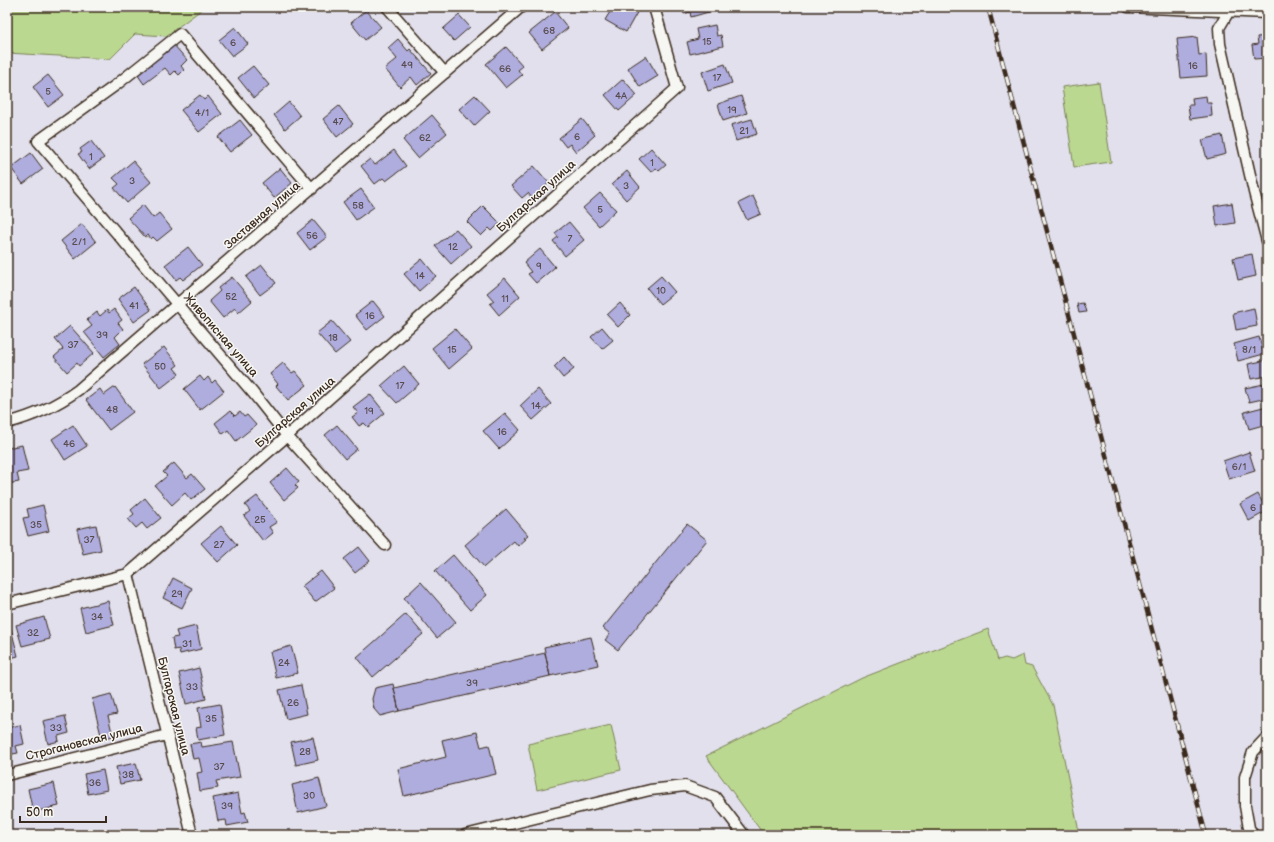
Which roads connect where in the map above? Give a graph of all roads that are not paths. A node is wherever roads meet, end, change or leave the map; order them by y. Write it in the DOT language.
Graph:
graph roads {
  1 [pos="387,7"];
  2 [pos="521,7"];
  3 [pos="654,7"];
  4 [pos="1128,7"];
  5 [pos="1230,9"];
  6 [pos="1267,13"];
  7 [pos="445,73"];
  8 [pos="312,189"];
  9 [pos="1267,241"];
  10 [pos="177,305"];
  11 [pos="7,423"];
  12 [pos="287,436"];
  13 [pos="385,545"];
  14 [pos="128,574"];
  15 [pos="7,604"];
  16 [pos="167,735"];
  17 [pos="1267,737"];
  18 [pos="7,775"];
  19 [pos="192,835"];
  20 [pos="465,835"];
  21 [pos="744,835"];
  22 [pos="1253,835"];
  1 -- 7 [label="street"];
  2 -- 7 [label="street, Заставная улица"];
  3 -- 12 [label="street, Булгарская улица"];
  4 -- 5 [label="street"];
  5 -- 6 [label="street"];
  5 -- 9 [label="street"];
  7 -- 8 [label="street, Заставная улица"];
  8 -- 10 [label="street, Заставная улица"];
  8 -- 10 [label="street, Живописная улица"];
  10 -- 11 [label="street, Заставная улица"];
  10 -- 12 [label="street, Живописная улица"];
  12 -- 13 [label="street, Живописная улица"];
  12 -- 14 [label="street, Булгарская улица"];
  14 -- 15 [label="street"];
  14 -- 16 [label="street, Булгарская улица"];
  16 -- 18 [label="street, Строгановская улица"];
  16 -- 19 [label="street, Булгарская улица"];
  17 -- 22 [label="street"];
  20 -- 21 [label="street"];
}
